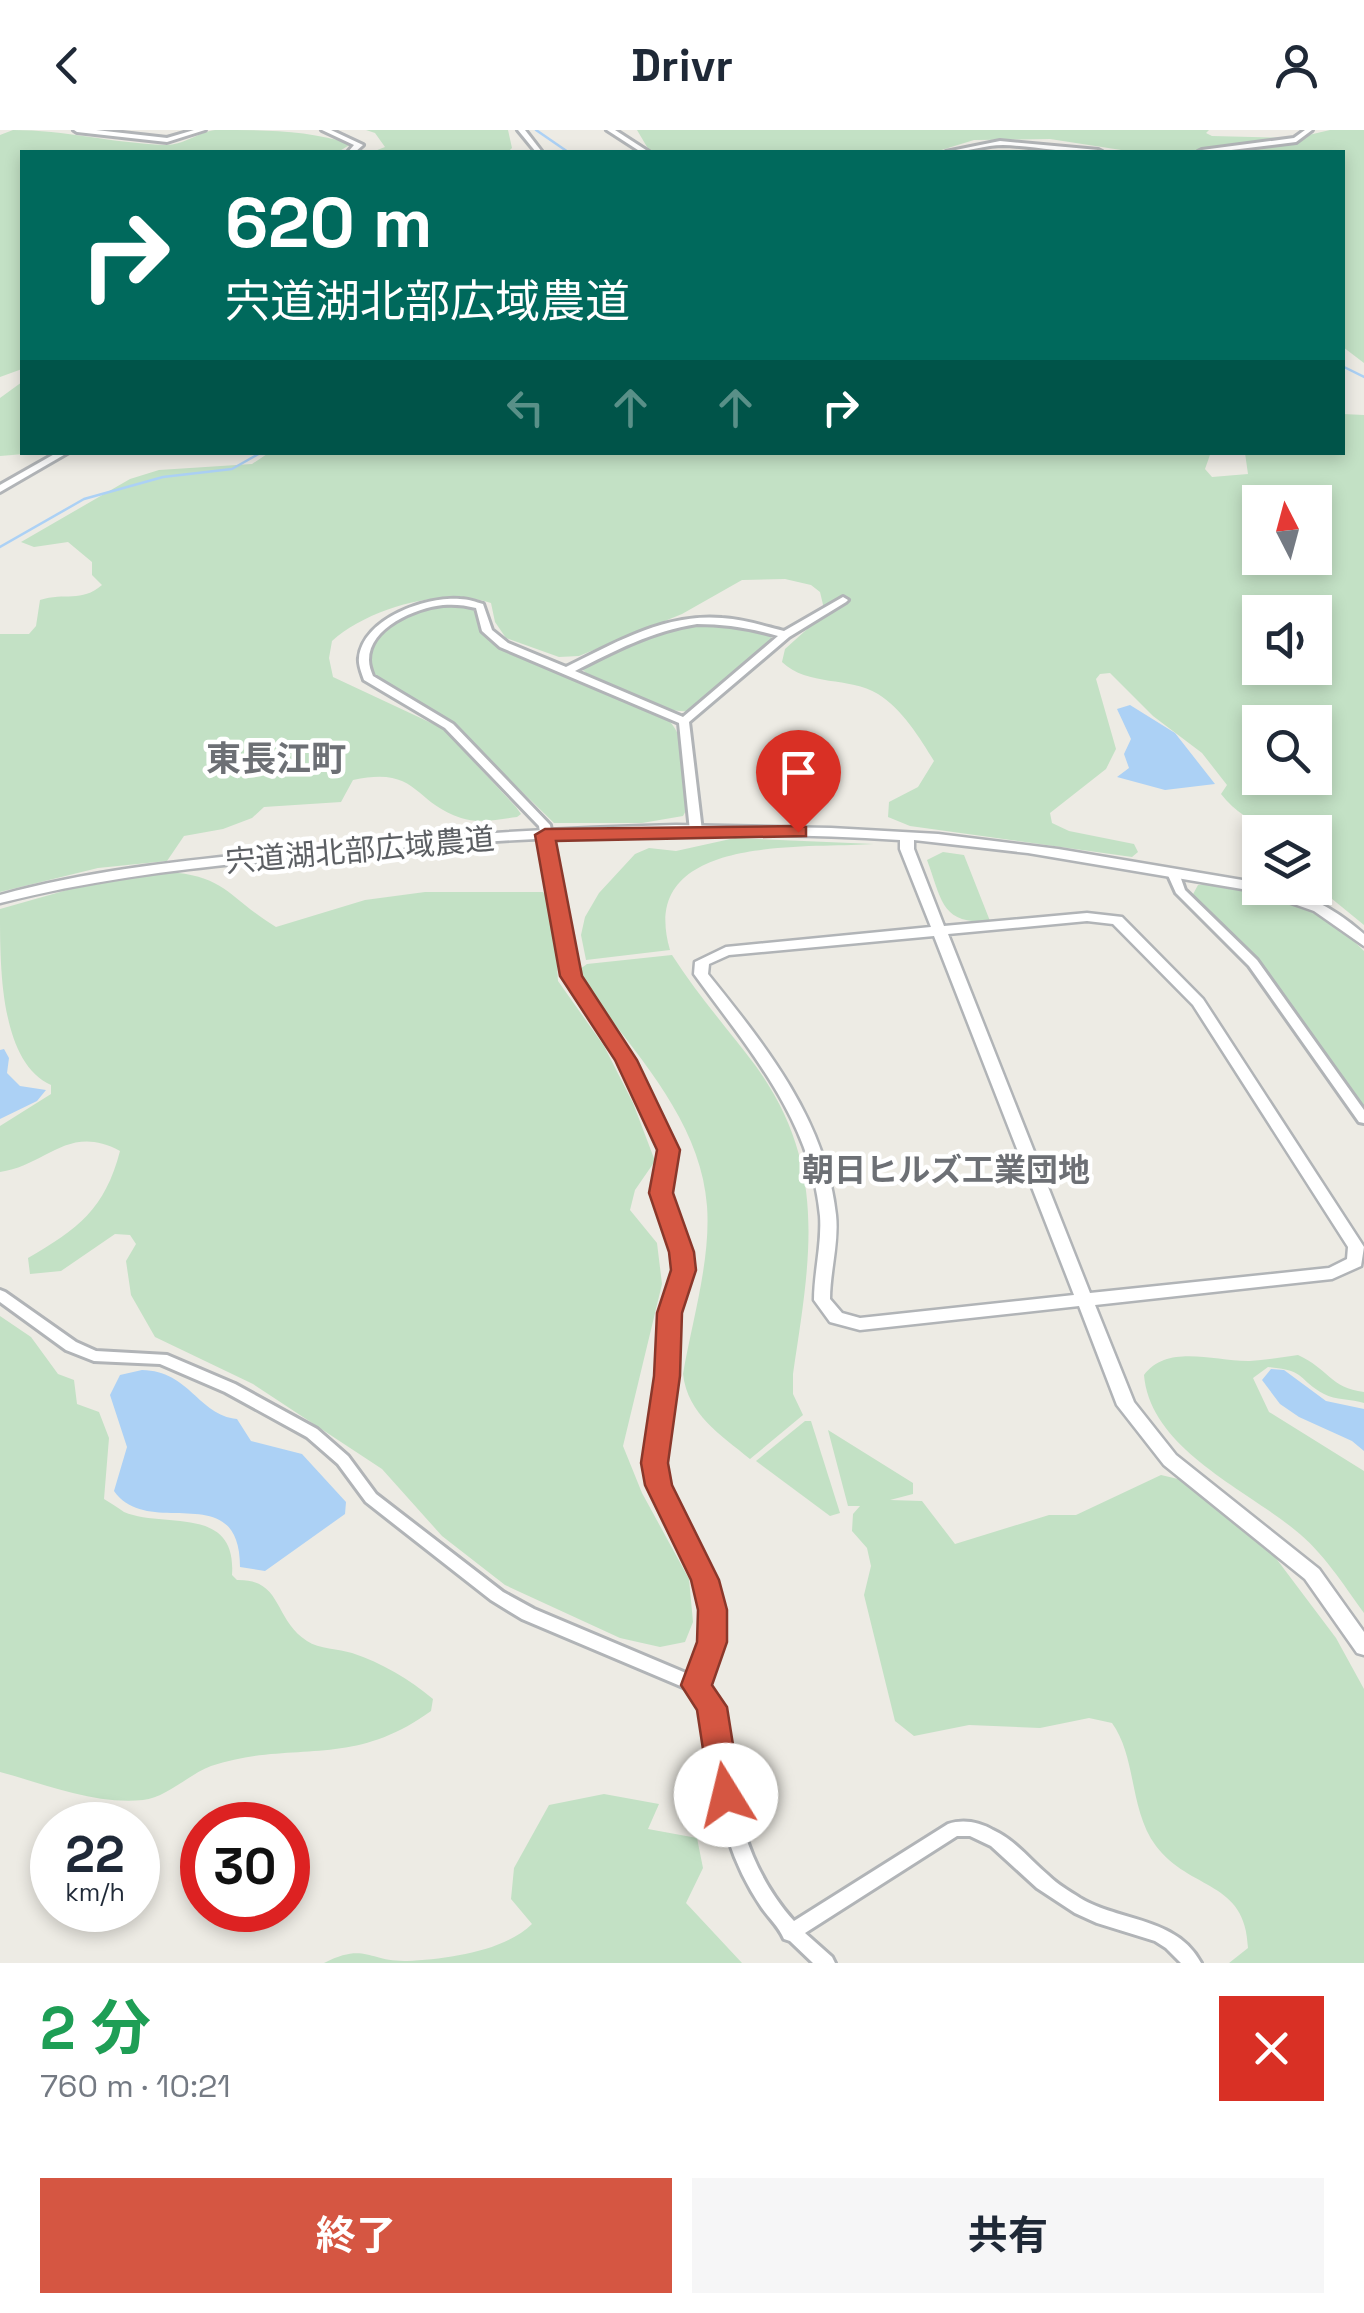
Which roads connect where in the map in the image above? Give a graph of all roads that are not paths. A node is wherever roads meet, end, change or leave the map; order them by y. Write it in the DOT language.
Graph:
graph roads {
  1 [pos="77,130"];
  2 [pos="202,130"];
  3 [pos="325,130"];
  4 [pos="521,130"];
  5 [pos="610,130"];
  6 [pos="1309,130"];
  7 [pos="353,150"];
  8 [pos="537,150"];
  9 [pos="642,150"];
  10 [pos="955,150"];
  11 [pos="1076,150"];
  12 [pos="1218,150"];
  13 [pos="60,455"];
  14 [pos="0,489"];
  15 [pos="842,600"];
  16 [pos="785,635"];
  17 [pos="567,670"];
  18 [pos="684,721"];
  19 [pos="696,831"];
  20 [pos="545,835"];
  21 [pos="907,836"];
  22 [pos="1173,873"];
  23 [pos="0,899"];
  24 [pos="939,930"];
  25 [pos="1364,942"];
  26 [pos="1364,1119"];
  27 [pos="0,1295"];
  28 [pos="1081,1300"];
  29 [pos="1364,1647"];
  30 [pos="696,1685"];
  31 [pos="790,1933"];
  32 [pos="826,1963"];
  33 [pos="1192,1963"];
  1 -- 2 [label="street"];
  3 -- 7 [label="street"];
  4 -- 8 [label="street"];
  5 -- 9 [label="street"];
  6 -- 12 [label="street"];
  10 -- 11 [label="street"];
  13 -- 14 [label="street"];
  15 -- 16 [label="street"];
  16 -- 17 [label="street"];
  16 -- 18 [label="street"];
  17 -- 18 [label="street"];
  17 -- 20 [label="street"];
  18 -- 19 [label="street"];
  19 -- 20 [label="street, 宍道湖北部広域農道"];
  19 -- 21 [label="street, 宍道湖北部広域農道"];
  20 -- 23 [label="street, 宍道湖北部広域農道"];
  20 -- 30 [label="street"];
  21 -- 22 [label="street, 宍道湖北部広域農道"];
  21 -- 24 [label="street"];
  22 -- 25 [label="street, 宍道湖北部広域農道"];
  22 -- 26 [label="street"];
  24 -- 28 [label="street"];
  24 -- 28 [label="street"];
  24 -- 28 [label="street"];
  27 -- 30 [label="street"];
  28 -- 29 [label="street"];
  30 -- 31 [label="street"];
  31 -- 32 [label="street"];
  31 -- 33 [label="street"];
}
